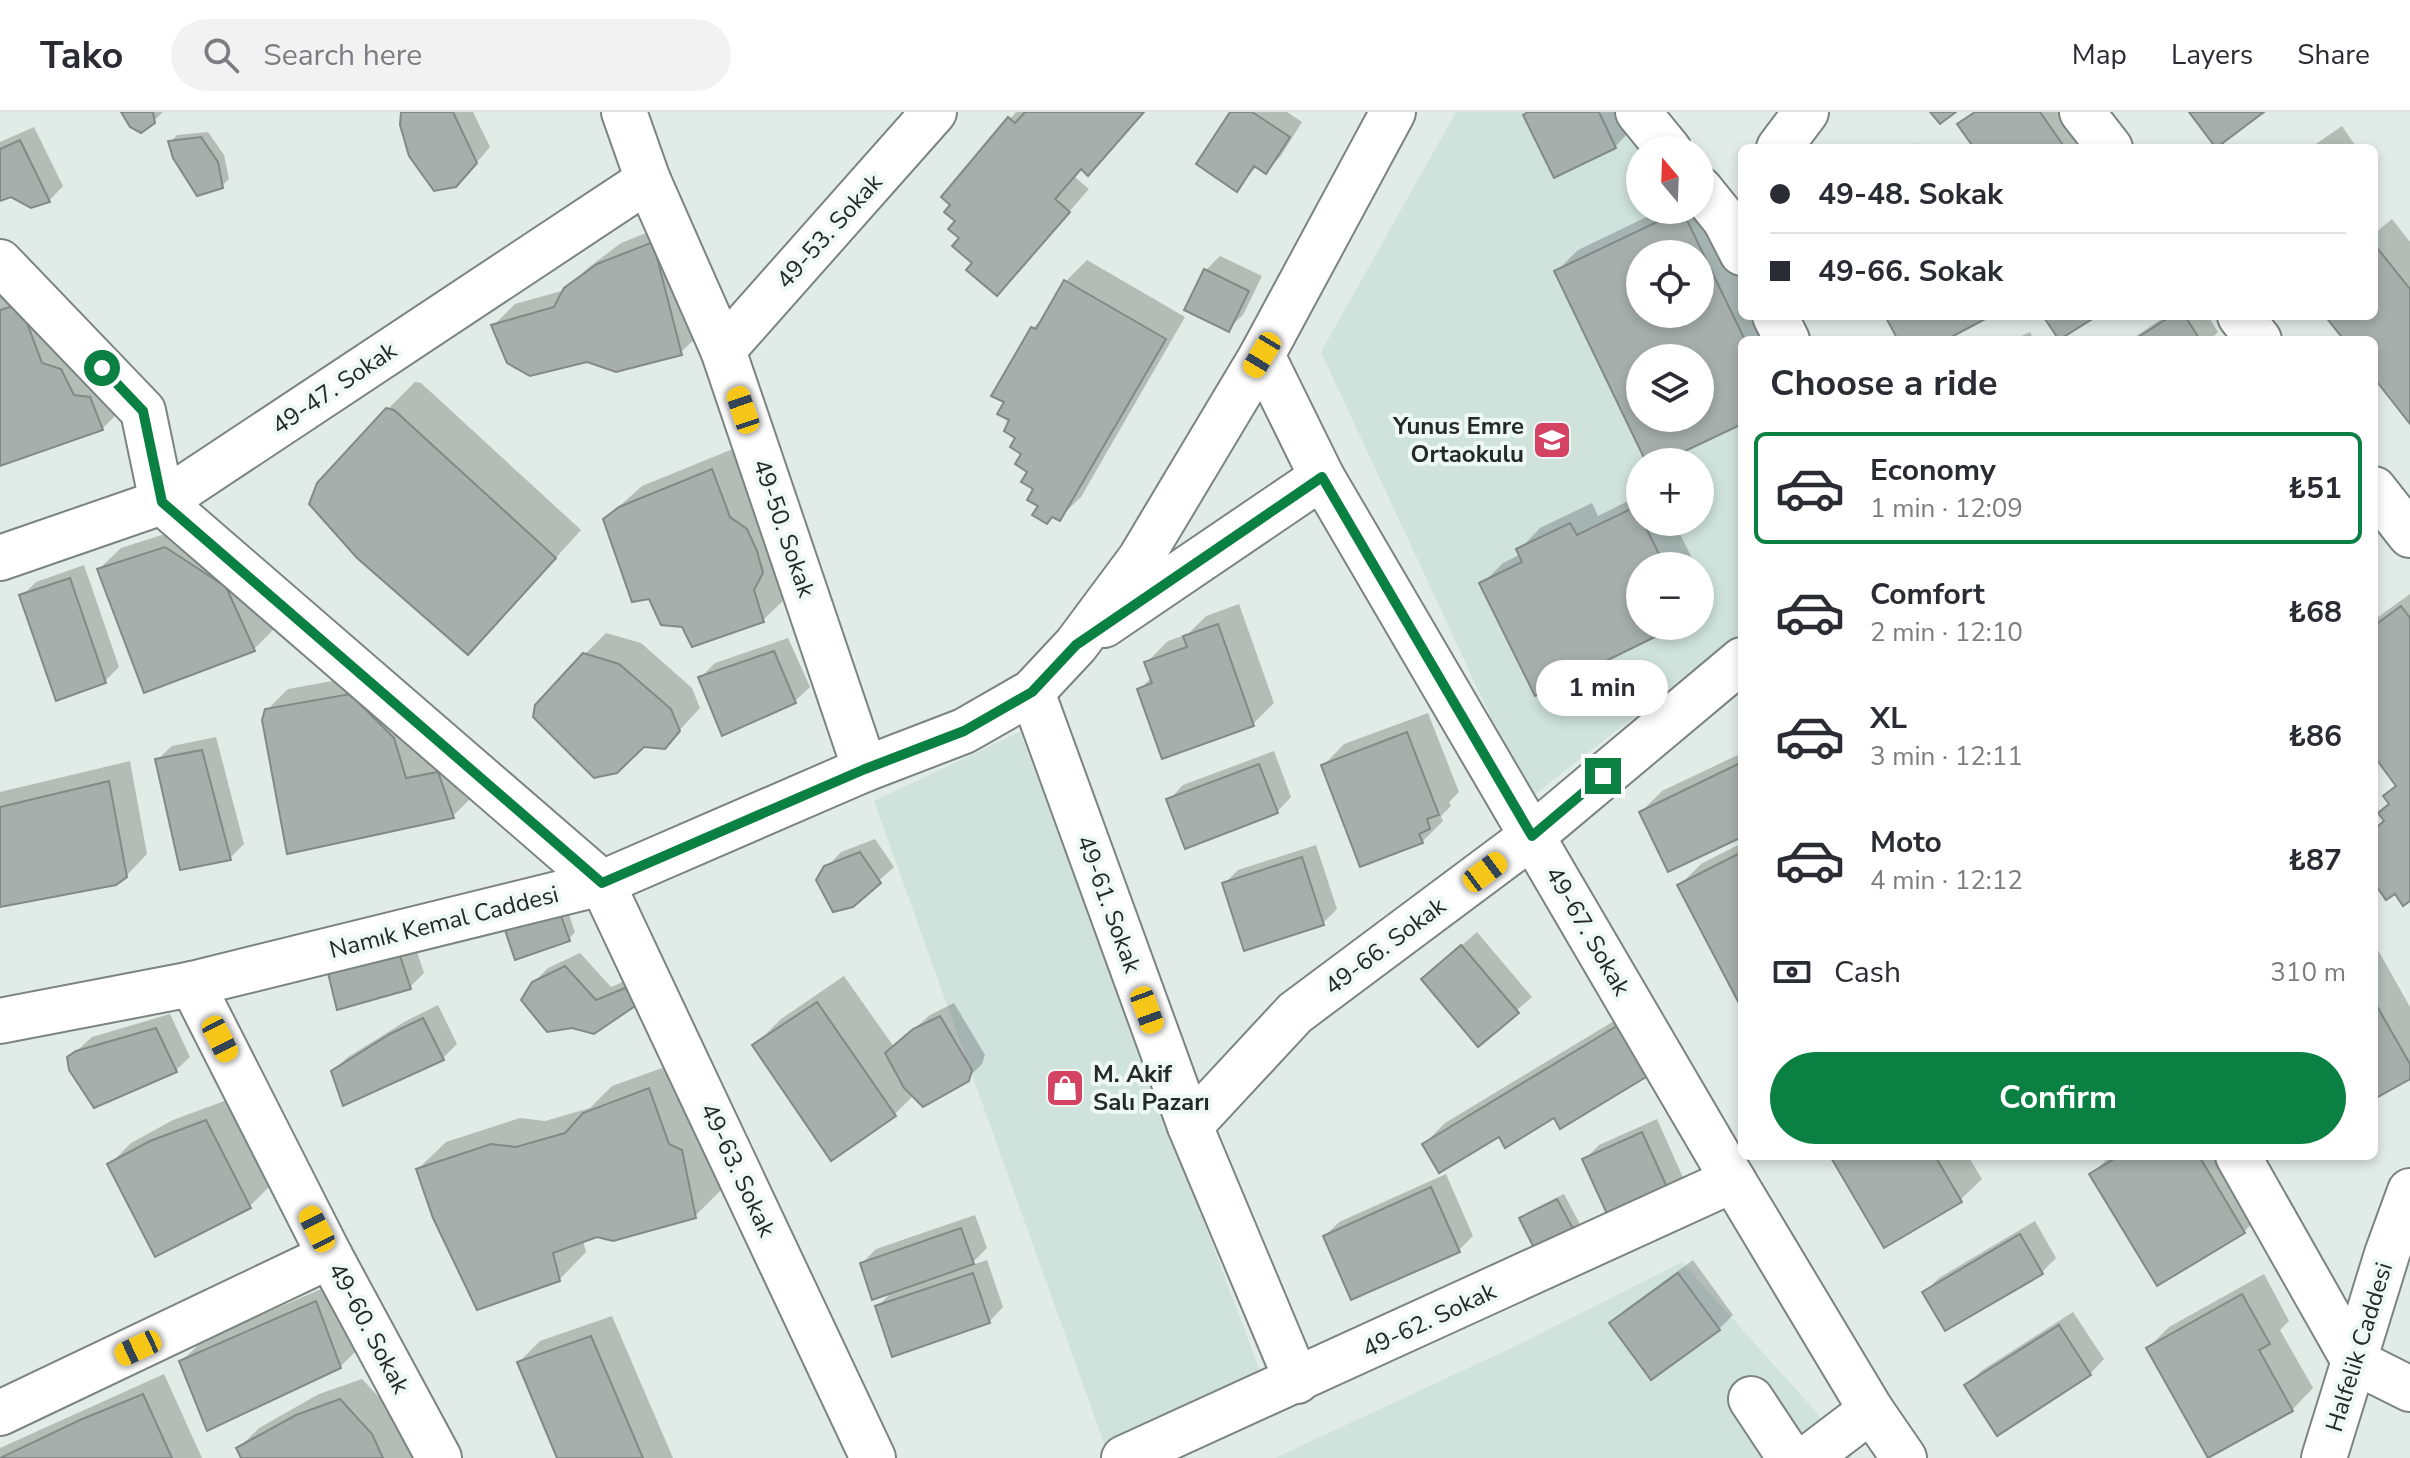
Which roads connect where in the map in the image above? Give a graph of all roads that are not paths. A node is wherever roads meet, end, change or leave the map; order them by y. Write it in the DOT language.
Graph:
graph roads {
  1 [pos="624,112"];
  2 [pos="934,112"];
  3 [pos="1393,112"];
  4 [pos="1638,112"];
  5 [pos="1806,112"];
  6 [pos="2082,112"];
  7 [pos="1658,136"];
  8 [pos="1782,144"];
  9 [pos="2107,144"];
  10 [pos="648,180"];
  11 [pos="0,262"];
  12 [pos="2243,320"];
  13 [pos="2256,336"];
  14 [pos="723,350"];
  15 [pos="1262,355"];
  16 [pos="1322,477"];
  17 [pos="2378,494"];
  18 [pos="162,502"];
  19 [pos="2410,535"];
  20 [pos="0,558"];
  21 [pos="1076,645"];
  22 [pos="1738,663"];
  23 [pos="1032,692"];
  24 [pos="865,769"];
  25 [pos="1532,836"];
  26 [pos="602,883"];
  27 [pos="192,984"];
  28 [pos="0,1021"];
  29 [pos="1190,1126"];
  30 [pos="2240,1160"];
  31 [pos="1733,1180"];
  32 [pos="2410,1191"];
  33 [pos="330,1256"];
  34 [pos="2354,1361"];
  35 [pos="1297,1381"];
  36 [pos="2410,1389"];
  37 [pos="1751,1399"];
  38 [pos="1871,1410"];
  39 [pos="0,1413"];
  40 [pos="439,1458"];
  41 [pos="873,1458"];
  42 [pos="1124,1458"];
  43 [pos="1790,1458"];
  44 [pos="1808,1458"];
  45 [pos="1904,1458"];
  46 [pos="2324,1458"];
  1 -- 10 [label="street, 49-50. Sokak"];
  2 -- 14 [label="street, 49-53. Sokak"];
  3 -- 15 [label="street, Namık Kemal Caddesi"];
  4 -- 7 [label="street"];
  5 -- 8 [label="street"];
  6 -- 9 [label="street"];
  10 -- 14 [label="street, 49-50. Sokak"];
  10 -- 18 [label="street, 49-47. Sokak"];
  11 -- 18 [label="street"];
  12 -- 13 [label="street"];
  14 -- 24 [label="street, 49-50. Sokak"];
  15 -- 16 [label="street, 49-67. Sokak"];
  15 -- 21 [label="street, Namık Kemal Caddesi"];
  16 -- 21 [label="street"];
  16 -- 25 [label="street, 49-67. Sokak"];
  17 -- 19 [label="street"];
  18 -- 20 [label="street, 49-47. Sokak"];
  18 -- 26 [label="street"];
  21 -- 23 [label="street, Namık Kemal Caddesi"];
  22 -- 25 [label="street, 49-66. Sokak"];
  23 -- 24 [label="street, Namık Kemal Caddesi"];
  23 -- 29 [label="street, 49-61. Sokak"];
  24 -- 26 [label="street, Namık Kemal Caddesi"];
  25 -- 29 [label="street, 49-66. Sokak"];
  25 -- 31 [label="street, 49-67. Sokak"];
  26 -- 27 [label="street, Namık Kemal Caddesi"];
  26 -- 41 [label="street, 49-63. Sokak"];
  27 -- 28 [label="street, Namık Kemal Caddesi"];
  27 -- 33 [label="street, 49-60. Sokak"];
  29 -- 35 [label="street, 49-61. Sokak"];
  30 -- 34 [label="street"];
  31 -- 35 [label="street, 49-62. Sokak"];
  31 -- 38 [label="street, 49-67. Sokak"];
  32 -- 34 [label="street, Halfelik Caddesi"];
  33 -- 39 [label="street"];
  33 -- 40 [label="street, 49-60. Sokak"];
  34 -- 36 [label="street"];
  34 -- 46 [label="street, Halfelik Caddesi"];
  35 -- 42 [label="street, 49-62. Sokak"];
  37 -- 43 [label="street"];
  38 -- 44 [label="street"];
  38 -- 45 [label="street, 49-67. Sokak"];
}
